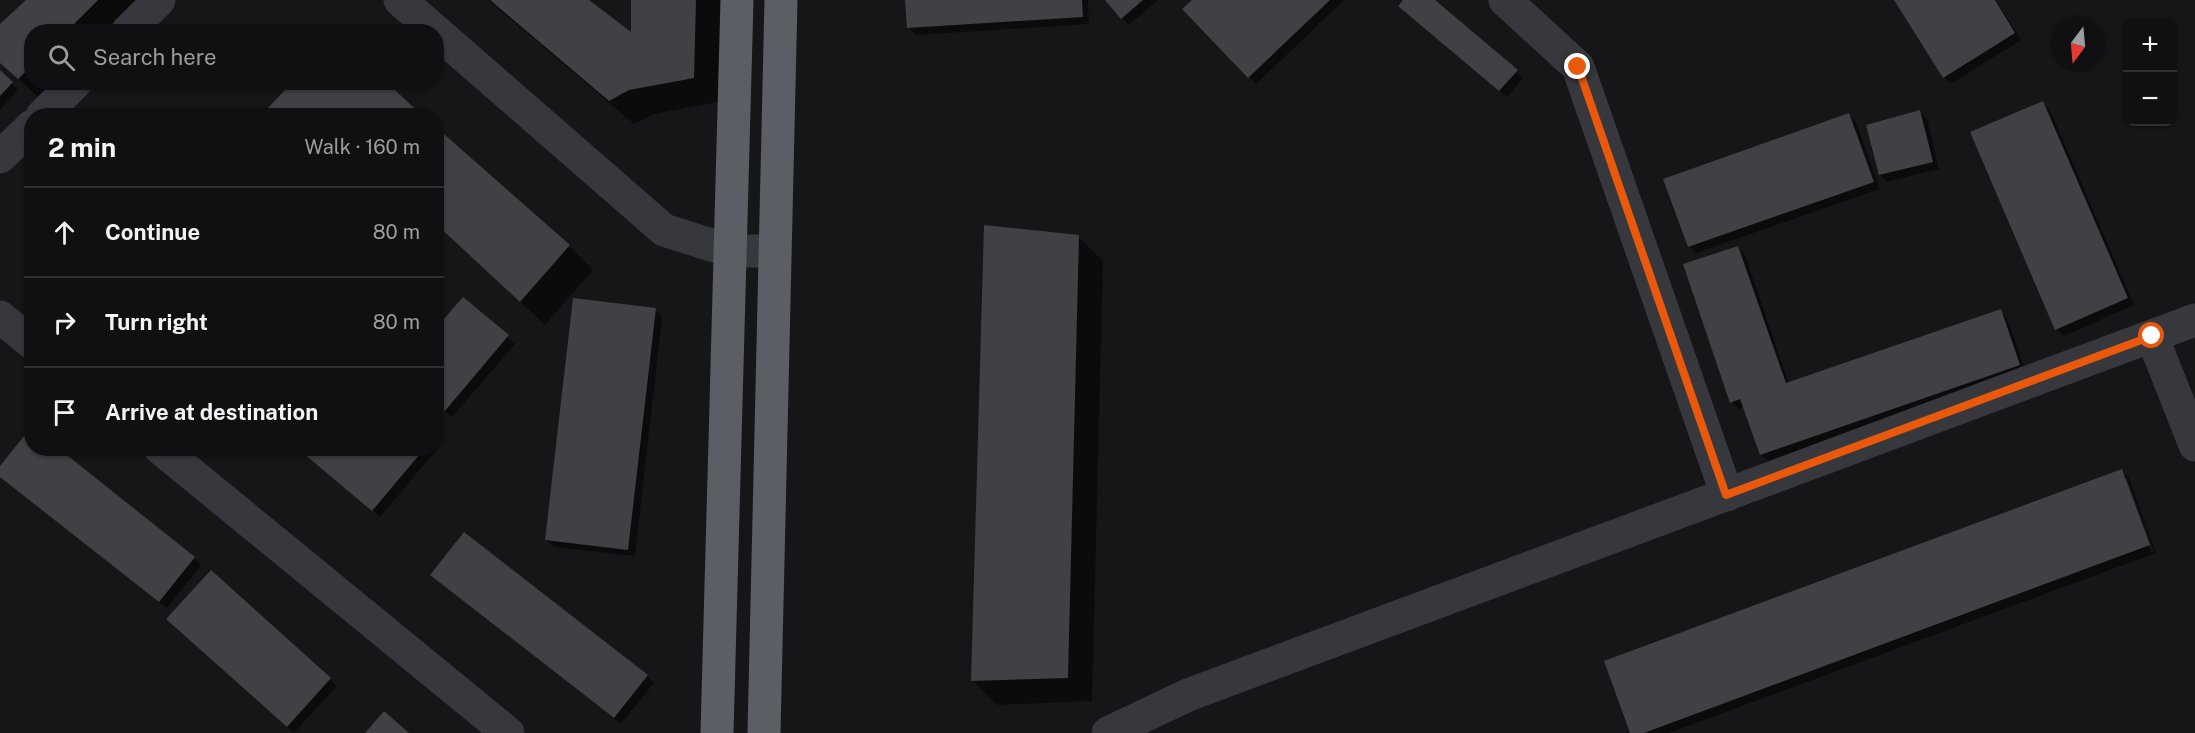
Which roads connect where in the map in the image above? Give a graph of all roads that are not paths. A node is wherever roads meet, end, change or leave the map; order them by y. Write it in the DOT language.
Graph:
graph roads {
  1 [pos="159,0"];
  2 [pos="400,0"];
  3 [pos="737,0"];
  4 [pos="781,0"];
  5 [pos="1505,0"];
  6 [pos="135,24"];
  7 [pos="428,24"];
  8 [pos="444,38"];
  9 [pos="68,90"];
  10 [pos="50,108"];
  11 [pos="24,134"];
  12 [pos="0,157"];
  13 [pos="730,251"];
  14 [pos="774,251"];
  15 [pos="0,317"];
  16 [pos="2195,320"];
  17 [pos="24,336"];
  18 [pos="2152,336"];
  19 [pos="2195,445"];
  20 [pos="170,456"];
  21 [pos="1726,495"];
  22 [pos="508,733"];
  23 [pos="717,733"];
  24 [pos="765,733"];
  25 [pos="1108,733"];
  1 -- 6 [label="street"];
  2 -- 7 [label="street"];
  3 -- 13 [label="highway"];
  4 -- 14 [label="highway"];
  5 -- 21 [label="street"];
  8 -- 13 [label="street"];
  9 -- 10 [label="street"];
  11 -- 12 [label="street"];
  13 -- 14 [label="street"];
  13 -- 23 [label="highway"];
  14 -- 24 [label="highway"];
  15 -- 17 [label="street"];
  16 -- 18 [label="street"];
  18 -- 19 [label="street"];
  18 -- 21 [label="street"];
  20 -- 22 [label="street"];
  21 -- 25 [label="street"];
}
